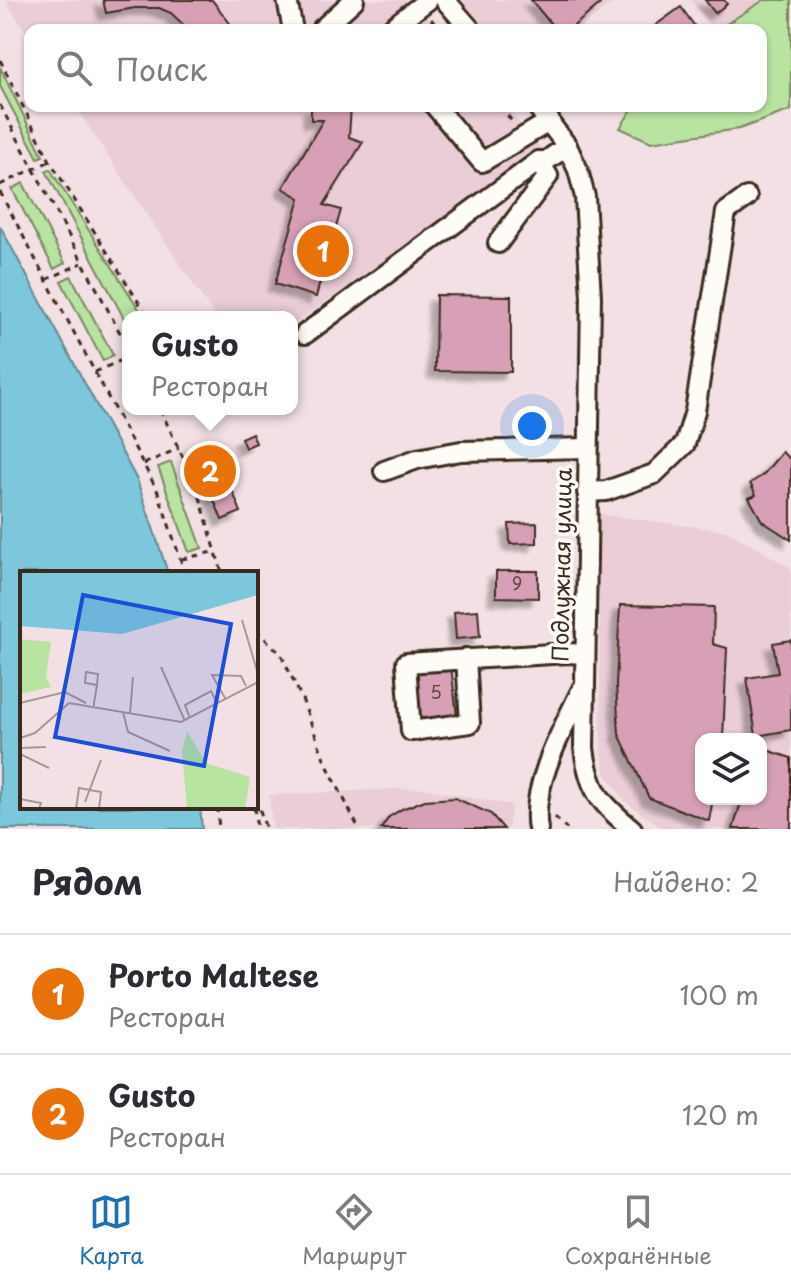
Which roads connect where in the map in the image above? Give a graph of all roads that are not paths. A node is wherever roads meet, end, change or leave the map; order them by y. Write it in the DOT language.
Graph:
graph roads {
  1 [pos="287,0"];
  2 [pos="354,0"];
  3 [pos="428,0"];
  4 [pos="445,0"];
  5 [pos="292,24"];
  6 [pos="328,24"];
  7 [pos="397,24"];
  8 [pos="466,24"];
  9 [pos="440,112"];
  10 [pos="542,112"];
  11 [pos="550,121"];
  12 [pos="567,146"];
  13 [pos="539,161"];
  14 [pos="747,197"];
  15 [pos="498,243"];
  16 [pos="305,334"];
  17 [pos="588,448"];
  18 [pos="384,471"];
  19 [pos="587,492"];
  20 [pos="584,654"];
  21 [pos="466,658"];
  22 [pos="584,687"];
  23 [pos="538,829"];
  24 [pos="632,829"];
  1 -- 5 [label="street"];
  2 -- 6 [label="street"];
  3 -- 7 [label="street"];
  4 -- 8 [label="street"];
  9 -- 11 [label="street"];
  10 -- 11 [label="street, Подлужная улица"];
  11 -- 12 [label="street, Подлужная улица"];
  12 -- 13 [label="street"];
  12 -- 17 [label="street, Подлужная улица"];
  13 -- 15 [label="street"];
  13 -- 16 [label="street"];
  14 -- 19 [label="street"];
  17 -- 18 [label="street"];
  17 -- 19 [label="street, Подлужная улица"];
  19 -- 20 [label="street, Подлужная улица"];
  20 -- 21 [label="street"];
  20 -- 22 [label="street, Подлужная улица"];
  21 -- 21 [label="street"];
  22 -- 23 [label="street"];
  22 -- 24 [label="street, Подлужная улица"];
}
